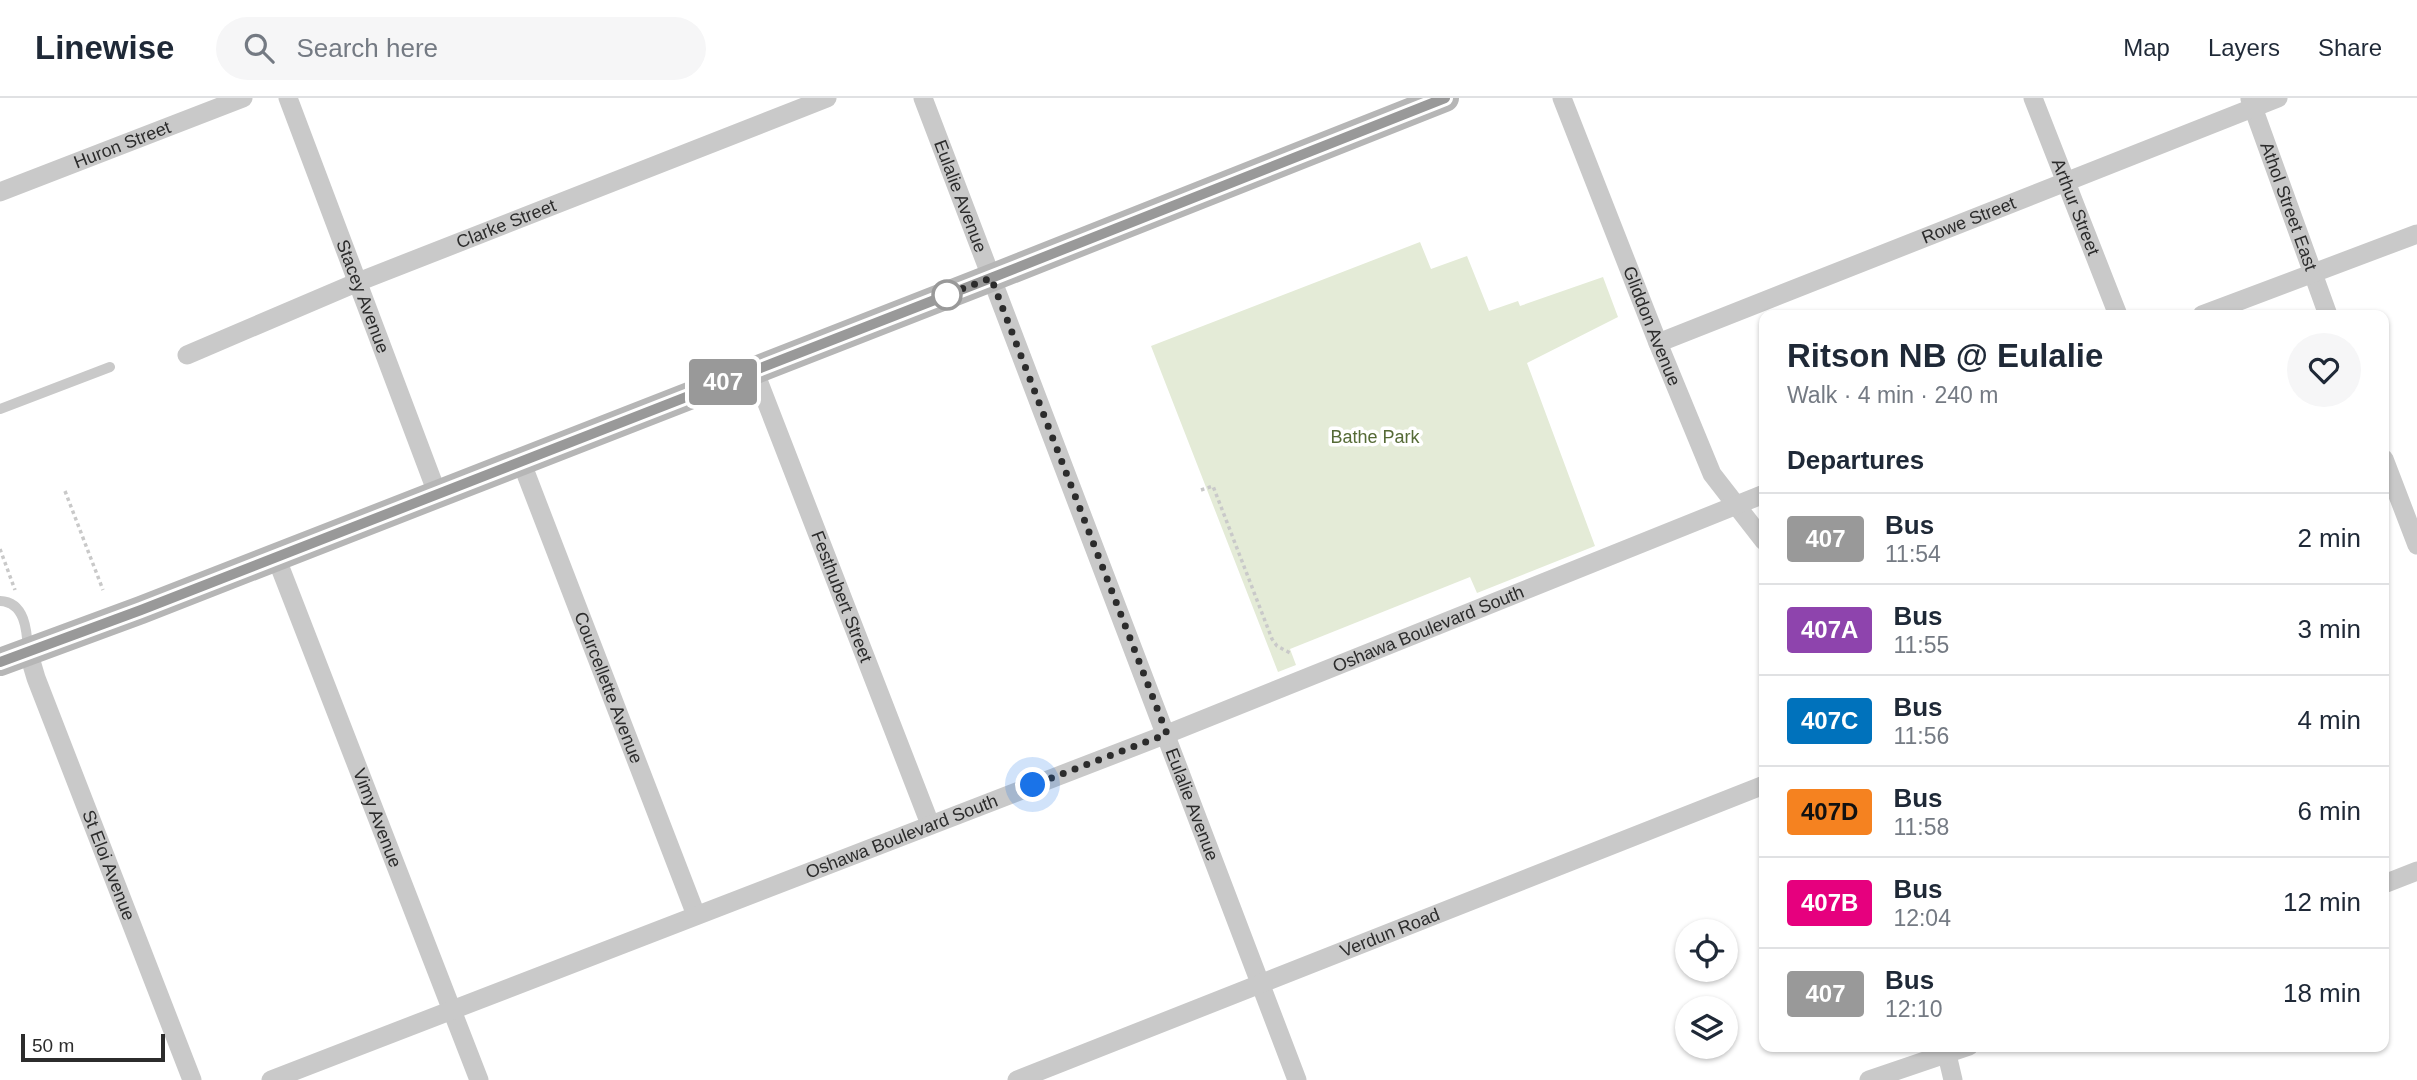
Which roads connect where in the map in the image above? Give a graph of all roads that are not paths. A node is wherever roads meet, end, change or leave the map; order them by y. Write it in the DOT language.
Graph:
graph roads {
  1 [pos="243,98"];
  2 [pos="288,98"];
  3 [pos="827,98"];
  4 [pos="923,98"];
  5 [pos="1445,98"];
  6 [pos="1562,98"];
  7 [pos="2033,98"];
  8 [pos="2278,98"];
  9 [pos="2252,103"];
  10 [pos="2066,182"];
  11 [pos="0,192"];
  12 [pos="2417,234"];
  13 [pos="2312,274"];
  14 [pos="991,278"];
  15 [pos="358,282"];
  16 [pos="2116,310"];
  17 [pos="2215,310"];
  18 [pos="2326,310"];
  19 [pos="1658,343"];
  20 [pos="187,355"];
  21 [pos="110,367"];
  22 [pos="754,370"];
  23 [pos="0,409"];
  24 [pos="521,461"];
  25 [pos="2389,471"];
  26 [pos="437,493"];
  27 [pos="1759,496"];
  28 [pos="1736,505"];
  29 [pos="1759,535"];
  30 [pos="2417,545"];
  31 [pos="276,557"];
  32 [pos="0,601"];
  33 [pos="28,651"];
  34 [pos="0,662"];
  35 [pos="1167,734"];
  36 [pos="1759,787"];
  37 [pos="930,824"];
  38 [pos="2417,871"];
  39 [pos="2389,882"];
  40 [pos="696,915"];
  41 [pos="1262,985"];
  42 [pos="451,1010"];
  43 [pos="1941,1052"];
  44 [pos="1946,1052"];
  45 [pos="192,1080"];
  46 [pos="271,1080"];
  47 [pos="479,1080"];
  48 [pos="1017,1080"];
  49 [pos="1297,1080"];
  50 [pos="1869,1080"];
  51 [pos="1953,1080"];
  1 -- 11 [label="street, Huron Street"];
  2 -- 15 [label="street, Stacey Avenue"];
  3 -- 15 [label="street, Clarke Street"];
  4 -- 14 [label="street, Eulalie Avenue"];
  5 -- 14 [label="main road"];
  6 -- 19 [label="street, Gliddon Avenue"];
  7 -- 10 [label="street, Arthur Street"];
  8 -- 9 [label="street, Rowe Street"];
  9 -- 10 [label="street, Rowe Street"];
  9 -- 13 [label="street, Athol Street East"];
  10 -- 16 [label="street, Arthur Street"];
  10 -- 19 [label="street, Rowe Street"];
  12 -- 13 [label="street"];
  13 -- 17 [label="street"];
  13 -- 18 [label="street, Athol Street East"];
  14 -- 22 [label="main road"];
  14 -- 35 [label="street, Eulalie Avenue"];
  15 -- 20 [label="street, Clarke Street"];
  15 -- 26 [label="street, Stacey Avenue"];
  19 -- 28 [label="street, Gliddon Avenue"];
  21 -- 23 [label="lane"];
  22 -- 24 [label="main road"];
  22 -- 37 [label="street, Festhubert Street"];
  24 -- 26 [label="main road"];
  24 -- 40 [label="street, Courcellette Avenue"];
  25 -- 30 [label="street"];
  26 -- 31 [label="main road"];
  27 -- 28 [label="street, Oshawa Boulevard South"];
  28 -- 29 [label="street, Gliddon Avenue"];
  28 -- 35 [label="street, Oshawa Boulevard South"];
  31 -- 33 [label="main road"];
  31 -- 42 [label="street, Vimy Avenue"];
  32 -- 33 [label="lane"];
  33 -- 34 [label="main road"];
  33 -- 45 [label="street, St Eloi Avenue"];
  35 -- 37 [label="street, Oshawa Boulevard South"];
  35 -- 41 [label="street, Eulalie Avenue"];
  36 -- 41 [label="street, Verdun Road"];
  37 -- 40 [label="street, Oshawa Boulevard South"];
  38 -- 39 [label="street"];
  40 -- 42 [label="street, Oshawa Boulevard South"];
  41 -- 48 [label="street, Verdun Road"];
  41 -- 49 [label="street, Eulalie Avenue"];
  42 -- 46 [label="street, Oshawa Boulevard South"];
  42 -- 47 [label="street, Vimy Avenue"];
  43 -- 50 [label="street"];
  44 -- 51 [label="street"];
}
